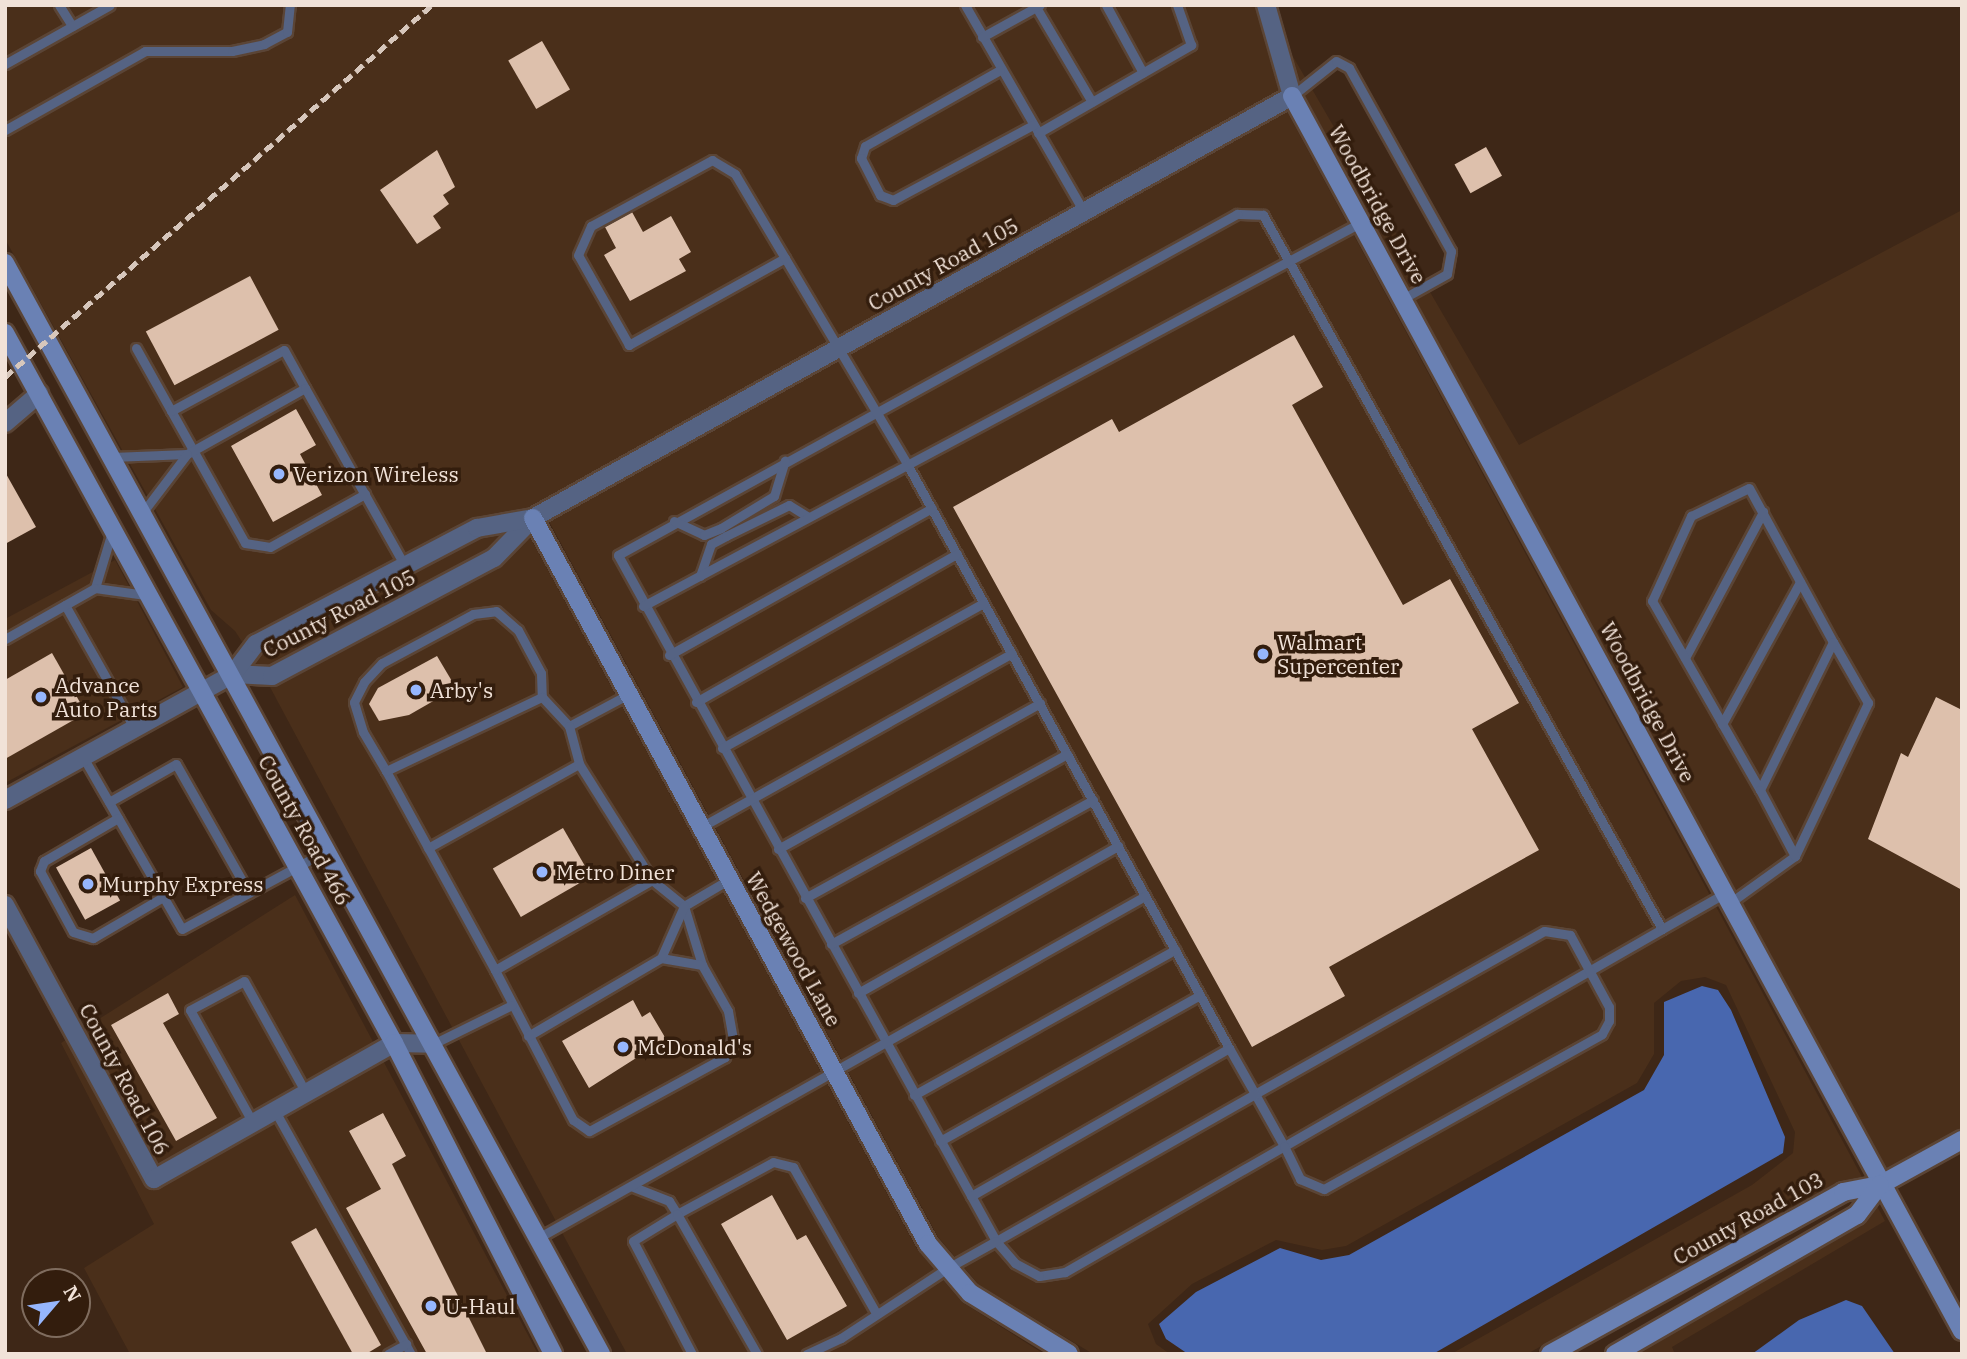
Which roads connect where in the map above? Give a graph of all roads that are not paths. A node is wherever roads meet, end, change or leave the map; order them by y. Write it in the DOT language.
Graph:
graph roads {
  1 [pos="60,5"];
  2 [pos="110,5"];
  3 [pos="290,5"];
  4 [pos="965,5"];
  5 [pos="1106,5"];
  6 [pos="1177,5"];
  7 [pos="1266,5"];
  8 [pos="1038,6"];
  9 [pos="72,26"];
  10 [pos="982,37"];
  11 [pos="5,64"];
  12 [pos="1000,70"];
  13 [pos="1143,73"];
  14 [pos="1292,96"];
  15 [pos="1092,102"];
  16 [pos="1035,129"];
  17 [pos="5,130"];
  18 [pos="1084,212"];
  19 [pos="1362,222"];
  20 [pos="785,258"];
  21 [pos="1289,262"];
  22 [pos="5,263"];
  23 [pos="1404,298"];
  24 [pos="5,333"];
  25 [pos="136,348"];
  26 [pos="838,348"];
  27 [pos="305,388"];
  28 [pos="39,394"];
  29 [pos="171,411"];
  30 [pos="876,412"];
  31 [pos="5,423"];
  32 [pos="190,452"];
  33 [pos="113,457"];
  34 [pos="785,461"];
  35 [pos="907,464"];
  36 [pos="365,494"];
  37 [pos="932,508"];
  38 [pos="143,512"];
  39 [pos="1763,512"];
  40 [pos="808,517"];
  41 [pos="533,518"];
  42 [pos="674,522"];
  43 [pos="112,526"];
  44 [pos="957,554"];
  45 [pos="405,566"];
  46 [pos="700,576"];
  47 [pos="1800,582"];
  48 [pos="95,587"];
  49 [pos="152,598"];
  50 [pos="984,603"];
  51 [pos="65,605"];
  52 [pos="643,606"];
  53 [pos="5,639"];
  54 [pos="1833,642"];
  55 [pos="1012,653"];
  56 [pos="670,655"];
  57 [pos="1685,658"];
  58 [pos="233,674"];
  59 [pos="203,691"];
  60 [pos="629,694"];
  61 [pos="542,696"];
  62 [pos="696,702"];
  63 [pos="1040,704"];
  64 [pos="1722,724"];
  65 [pos="569,726"];
  66 [pos="135,729"];
  67 [pos="722,748"];
  68 [pos="1067,754"];
  69 [pos="83,757"];
  70 [pos="579,765"];
  71 [pos="386,771"];
  72 [pos="1760,790"];
  73 [pos="5,800"];
  74 [pos="750,800"];
  75 [pos="1093,800"];
  76 [pos="109,802"];
  77 [pos="118,818"];
  78 [pos="701,827"];
  79 [pos="1118,846"];
  80 [pos="428,848"];
  81 [pos="778,849"];
  82 [pos="328,850"];
  83 [pos="1795,856"];
  84 [pos="298,866"];
  85 [pos="730,879"];
  86 [pos="652,880"];
  87 [pos="249,892"];
  88 [pos="1145,896"];
  89 [pos="163,897"];
  90 [pos="1728,897"];
  91 [pos="805,898"];
  92 [pos="5,905"];
  93 [pos="684,906"];
  94 [pos="1662,929"];
  95 [pos="831,944"];
  96 [pos="1175,950"];
  97 [pos="661,958"];
  98 [pos="702,965"];
  99 [pos="495,970"];
  100 [pos="1590,970"];
  101 [pos="858,993"];
  102 [pos="1200,995"];
  103 [pos="512,1005"];
  104 [pos="528,1036"];
  105 [pos="394,1042"];
  106 [pos="885,1042"];
  107 [pos="433,1044"];
  108 [pos="1230,1048"];
  109 [pos="834,1071"];
  110 [pos="306,1093"];
  111 [pos="1255,1094"];
  112 [pos="914,1095"];
  113 [pos="275,1111"];
  114 [pos="253,1123"];
  115 [pos="1962,1140"];
  116 [pos="940,1141"];
  117 [pos="1284,1146"];
  118 [pos="1880,1185"];
  119 [pos="631,1186"];
  120 [pos="971,1196"];
  121 [pos="677,1214"];
  122 [pos="538,1238"];
  123 [pos="996,1241"];
  124 [pos="946,1269"];
  125 [pos="876,1313"];
  126 [pos="1962,1331"];
  127 [pos="406,1344"];
  128 [pos="1559,1352"];
  129 [pos="388,1354"];
  130 [pos="411,1354"];
  131 [pos="553,1354"];
  132 [pos="601,1354"];
  133 [pos="692,1354"];
  134 [pos="757,1354"];
  135 [pos="806,1354"];
  136 [pos="1069,1354"];
  137 [pos="1615,1354"];
  1 -- 9 [label="lane"];
  2 -- 9 [label="lane"];
  3 -- 17 [label="lane"];
  4 -- 10 [label="lane"];
  5 -- 13 [label="lane"];
  6 -- 13 [label="lane"];
  7 -- 14 [label="street"];
  8 -- 10 [label="lane"];
  8 -- 15 [label="lane"];
  9 -- 11 [label="lane"];
  10 -- 12 [label="lane"];
  12 -- 16 [label="lane"];
  12 -- 16 [label="lane"];
  13 -- 15 [label="lane"];
  14 -- 18 [label="street, County Road 105"];
  14 -- 19 [label="street, Woodbridge Drive"];
  14 -- 23 [label="lane"];
  15 -- 16 [label="lane"];
  16 -- 18 [label="lane"];
  18 -- 26 [label="street, County Road 105"];
  19 -- 21 [label="lane"];
  19 -- 23 [label="street, Woodbridge Drive"];
  20 -- 20 [label="lane"];
  20 -- 26 [label="lane"];
  21 -- 30 [label="lane"];
  21 -- 35 [label="lane"];
  21 -- 94 [label="lane"];
  22 -- 33 [label="street, County Road 466"];
  23 -- 90 [label="street, Woodbridge Drive"];
  24 -- 28 [label="street, County Road 466"];
  25 -- 29 [label="lane"];
  26 -- 30 [label="lane"];
  26 -- 41 [label="street, County Road 105"];
  27 -- 29 [label="lane"];
  27 -- 32 [label="lane"];
  27 -- 36 [label="lane"];
  28 -- 31 [label="street"];
  28 -- 43 [label="street, County Road 466"];
  29 -- 32 [label="lane"];
  30 -- 34 [label="lane"];
  30 -- 35 [label="lane"];
  32 -- 33 [label="lane"];
  32 -- 36 [label="lane"];
  32 -- 38 [label="lane"];
  33 -- 38 [label="street, County Road 466"];
  34 -- 42 [label="lane"];
  34 -- 42 [label="lane"];
  35 -- 37 [label="lane"];
  35 -- 40 [label="lane"];
  36 -- 45 [label="lane"];
  37 -- 44 [label="lane"];
  37 -- 56 [label="lane"];
  38 -- 58 [label="street, County Road 466"];
  39 -- 47 [label="lane"];
  39 -- 57 [label="lane"];
  39 -- 57 [label="lane"];
  40 -- 46 [label="lane"];
  40 -- 46 [label="lane"];
  41 -- 45 [label="street, County Road 105"];
  41 -- 58 [label="street, County Road 105"];
  41 -- 60 [label="street, Wedgewood Lane"];
  42 -- 52 [label="lane"];
  43 -- 48 [label="lane"];
  43 -- 49 [label="street, County Road 466"];
  44 -- 50 [label="lane"];
  44 -- 62 [label="lane"];
  45 -- 58 [label="street, County Road 105"];
  46 -- 52 [label="lane"];
  47 -- 54 [label="lane"];
  47 -- 64 [label="lane"];
  48 -- 49 [label="lane"];
  48 -- 51 [label="lane"];
  49 -- 59 [label="street, County Road 466"];
  50 -- 55 [label="lane"];
  50 -- 67 [label="lane"];
  51 -- 53 [label="lane"];
  51 -- 66 [label="lane"];
  52 -- 56 [label="lane"];
  54 -- 72 [label="lane"];
  54 -- 83 [label="lane"];
  55 -- 63 [label="lane"];
  55 -- 74 [label="lane"];
  56 -- 62 [label="lane"];
  57 -- 64 [label="lane"];
  58 -- 59 [label="street"];
  58 -- 82 [label="street, County Road 466"];
  59 -- 66 [label="street"];
  59 -- 84 [label="street, County Road 466"];
  60 -- 65 [label="lane"];
  60 -- 78 [label="street, Wedgewood Lane"];
  61 -- 65 [label="lane"];
  61 -- 71 [label="lane"];
  61 -- 71 [label="lane"];
  62 -- 67 [label="lane"];
  63 -- 68 [label="lane"];
  63 -- 81 [label="lane"];
  64 -- 72 [label="lane"];
  65 -- 70 [label="lane"];
  66 -- 69 [label="street"];
  67 -- 74 [label="lane"];
  68 -- 75 [label="lane"];
  68 -- 91 [label="lane"];
  69 -- 73 [label="street"];
  69 -- 76 [label="lane"];
  70 -- 80 [label="lane"];
  70 -- 86 [label="lane"];
  71 -- 80 [label="lane"];
  72 -- 83 [label="lane"];
  74 -- 78 [label="lane"];
  74 -- 81 [label="lane"];
  75 -- 79 [label="lane"];
  75 -- 95 [label="lane"];
  76 -- 77 [label="lane"];
  76 -- 87 [label="lane"];
  77 -- 89 [label="lane"];
  77 -- 89 [label="lane"];
  78 -- 85 [label="street, Wedgewood Lane"];
  79 -- 88 [label="lane"];
  79 -- 101 [label="lane"];
  80 -- 99 [label="lane"];
  81 -- 91 [label="lane"];
  82 -- 84 [label="lane"];
  82 -- 107 [label="street, County Road 466"];
  83 -- 90 [label="lane"];
  84 -- 87 [label="lane"];
  84 -- 105 [label="street, County Road 466"];
  85 -- 93 [label="lane"];
  85 -- 109 [label="street, Wedgewood Lane"];
  86 -- 93 [label="lane"];
  86 -- 99 [label="lane"];
  87 -- 89 [label="lane"];
  88 -- 96 [label="lane"];
  88 -- 106 [label="lane"];
  90 -- 94 [label="lane"];
  90 -- 118 [label="street, Woodbridge Drive"];
  91 -- 95 [label="lane"];
  92 -- 114 [label="street, County Road 106"];
  93 -- 97 [label="lane"];
  93 -- 98 [label="lane"];
  94 -- 100 [label="lane"];
  95 -- 101 [label="lane"];
  96 -- 102 [label="lane"];
  96 -- 112 [label="lane"];
  97 -- 98 [label="lane"];
  97 -- 104 [label="lane"];
  98 -- 104 [label="lane"];
  99 -- 103 [label="lane"];
  100 -- 111 [label="lane"];
  100 -- 117 [label="lane"];
  100 -- 117 [label="lane"];
  101 -- 106 [label="lane"];
  102 -- 108 [label="lane"];
  102 -- 116 [label="lane"];
  103 -- 104 [label="lane"];
  103 -- 107 [label="lane"];
  105 -- 107 [label="street"];
  105 -- 110 [label="street, County Road 106"];
  105 -- 131 [label="street, County Road 466"];
  106 -- 109 [label="lane"];
  106 -- 112 [label="lane"];
  107 -- 122 [label="street, County Road 466"];
  108 -- 111 [label="lane"];
  108 -- 120 [label="lane"];
  109 -- 119 [label="lane"];
  109 -- 124 [label="street, Wedgewood Lane"];
  110 -- 113 [label="street, County Road 106"];
  110 -- 114 [label="lane"];
  111 -- 117 [label="lane"];
  111 -- 123 [label="lane"];
  112 -- 116 [label="lane"];
  113 -- 114 [label="street, County Road 106"];
  113 -- 127 [label="lane"];
  115 -- 118 [label="street"];
  116 -- 120 [label="lane"];
  117 -- 123 [label="lane"];
  118 -- 126 [label="street, Woodbridge Drive"];
  118 -- 128 [label="street, County Road 103"];
  118 -- 137 [label="street"];
  119 -- 121 [label="lane"];
  119 -- 122 [label="lane"];
  120 -- 123 [label="lane"];
  121 -- 125 [label="lane"];
  121 -- 133 [label="lane"];
  121 -- 134 [label="lane"];
  122 -- 132 [label="street, County Road 466"];
  123 -- 124 [label="lane"];
  124 -- 125 [label="lane"];
  124 -- 136 [label="street, Wedgewood Lane"];
  125 -- 135 [label="lane"];
  127 -- 129 [label="lane"];
  127 -- 130 [label="lane"];
}
